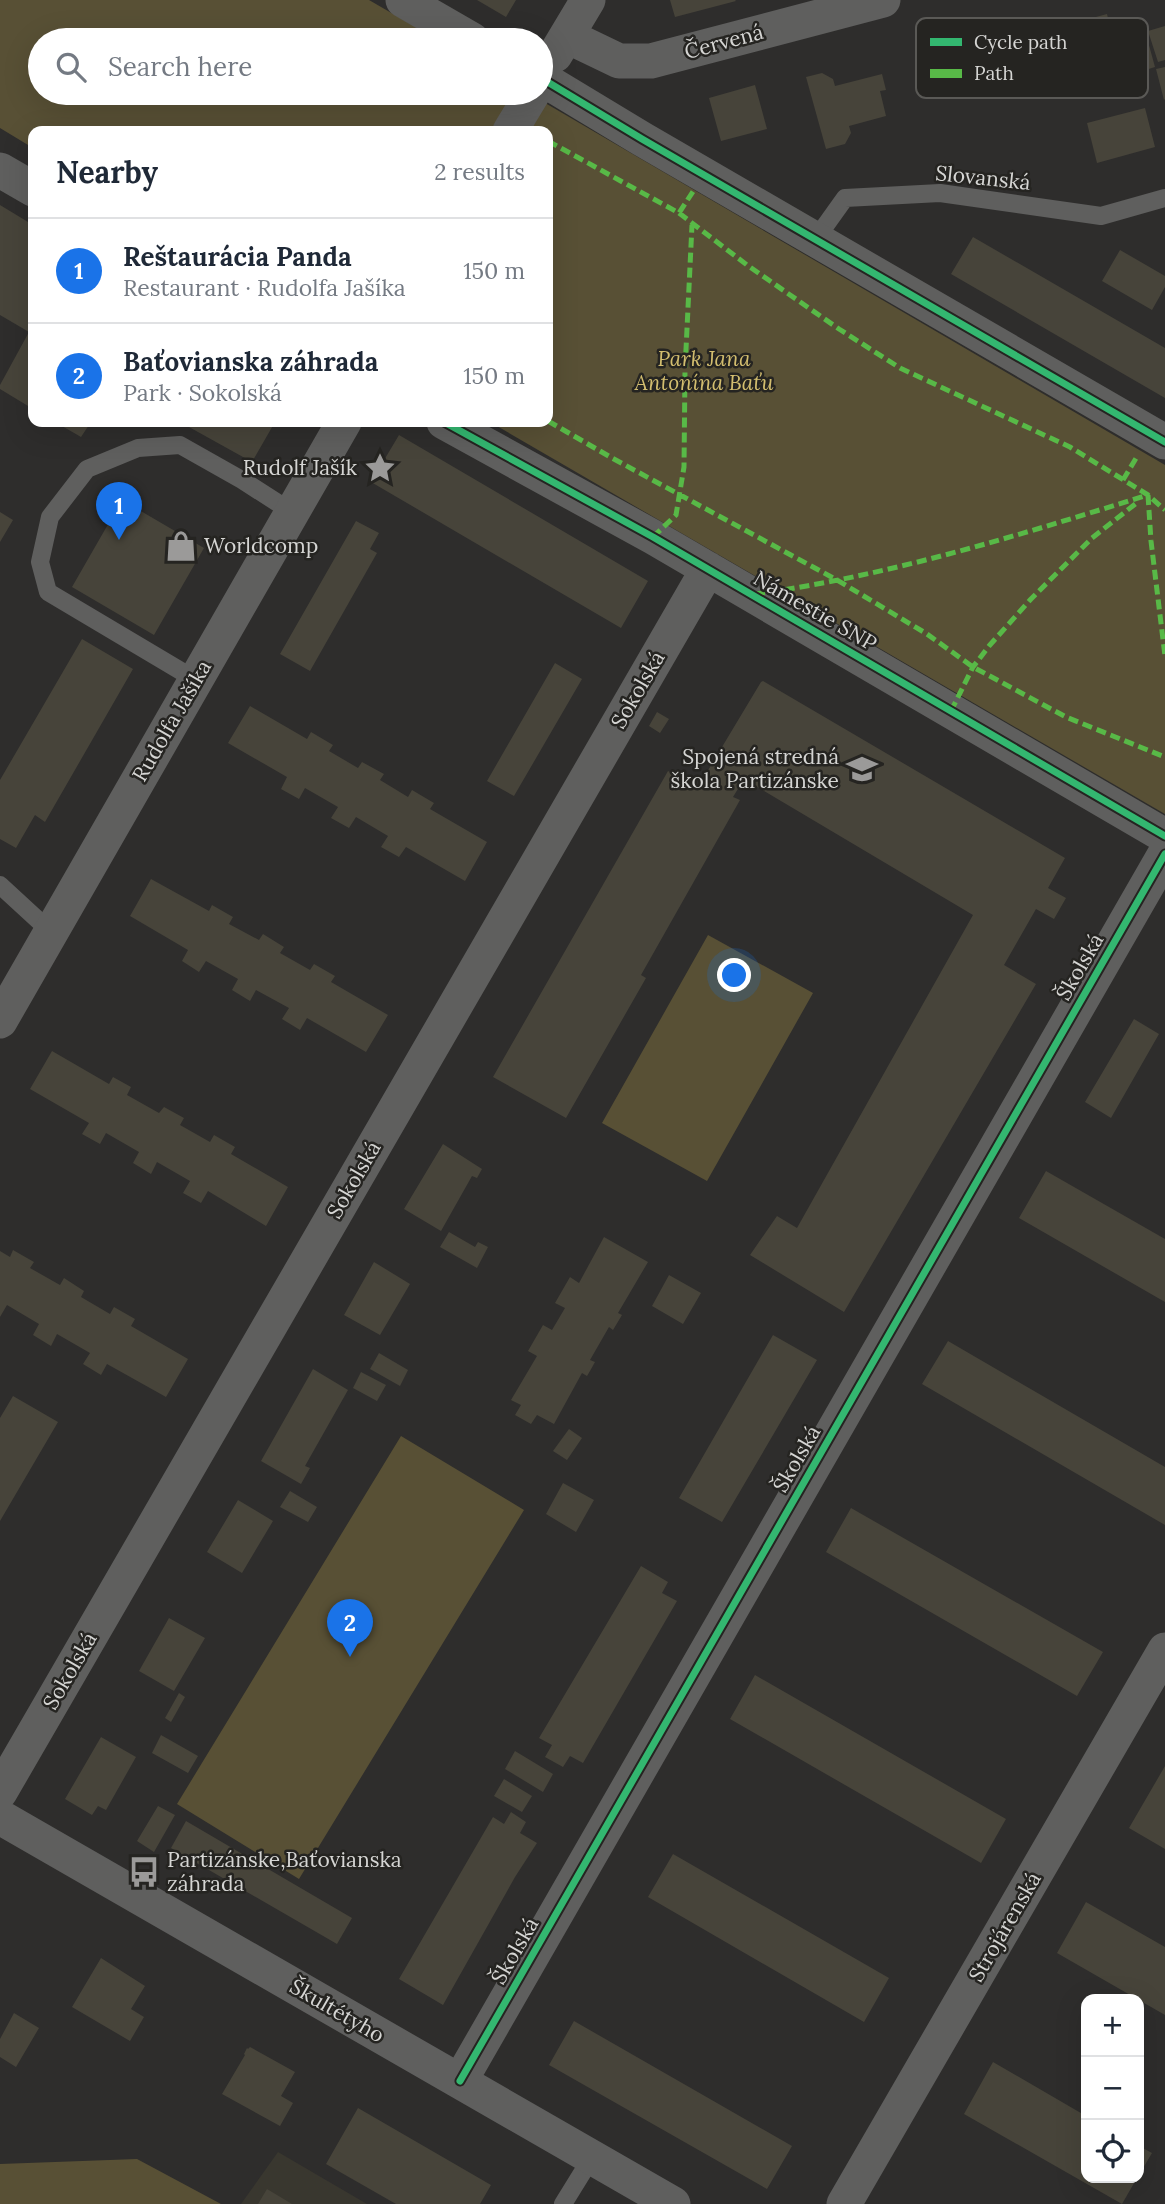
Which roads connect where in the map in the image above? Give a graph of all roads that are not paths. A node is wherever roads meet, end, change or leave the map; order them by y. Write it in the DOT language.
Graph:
graph roads {
  1 [pos="403,0"];
  2 [pos="588,0"];
  3 [pos="884,0"];
  4 [pos="451,28"];
  5 [pos="567,36"];
  6 [pos="553,59"];
  7 [pos="553,85"];
  8 [pos="526,105"];
  9 [pos="513,126"];
  10 [pos="0,170"];
  11 [pos="28,186"];
  12 [pos="1165,198"];
  13 [pos="815,240"];
  14 [pos="341,427"];
  15 [pos="453,427"];
  16 [pos="1165,442"];
  17 [pos="292,512"];
  18 [pos="708,569"];
  19 [pos="196,680"];
  20 [pos="1165,836"];
  21 [pos="1165,854"];
  22 [pos="0,886"];
  23 [pos="51,932"];
  24 [pos="0,1021"];
  25 [pos="1165,1650"];
  26 [pos="0,1792"];
  27 [pos="0,1817"];
  28 [pos="460,2081"];
  29 [pos="592,2157"];
  30 [pos="563,2204"];
  31 [pos="673,2204"];
  32 [pos="844,2204"];
  1 -- 4 [label="street"];
  2 -- 5 [label="street"];
  3 -- 5 [label="street, Červená"];
  5 -- 6 [label="street"];
  7 -- 13 [label="street"];
  8 -- 9 [label="street"];
  10 -- 11 [label="street"];
  12 -- 13 [label="lane, Slovanská"];
  13 -- 16 [label="street"];
  14 -- 17 [label="street, Rudolfa Jašíka"];
  15 -- 18 [label="street, Námestie SNP"];
  17 -- 19 [label="street, Rudolfa Jašíka"];
  17 -- 19 [label="lane"];
  18 -- 20 [label="street, Námestie SNP"];
  18 -- 26 [label="street, Sokolská"];
  19 -- 23 [label="street, Rudolfa Jašíka"];
  21 -- 28 [label="street, Školská"];
  22 -- 23 [label="lane"];
  23 -- 24 [label="street, Rudolfa Jašíka"];
  25 -- 32 [label="street, Strojárenská"];
  27 -- 28 [label="street, Škultétyho"];
  28 -- 29 [label="street, Škultétyho"];
  29 -- 30 [label="lane"];
  29 -- 31 [label="street, Škultétyho"];
}
